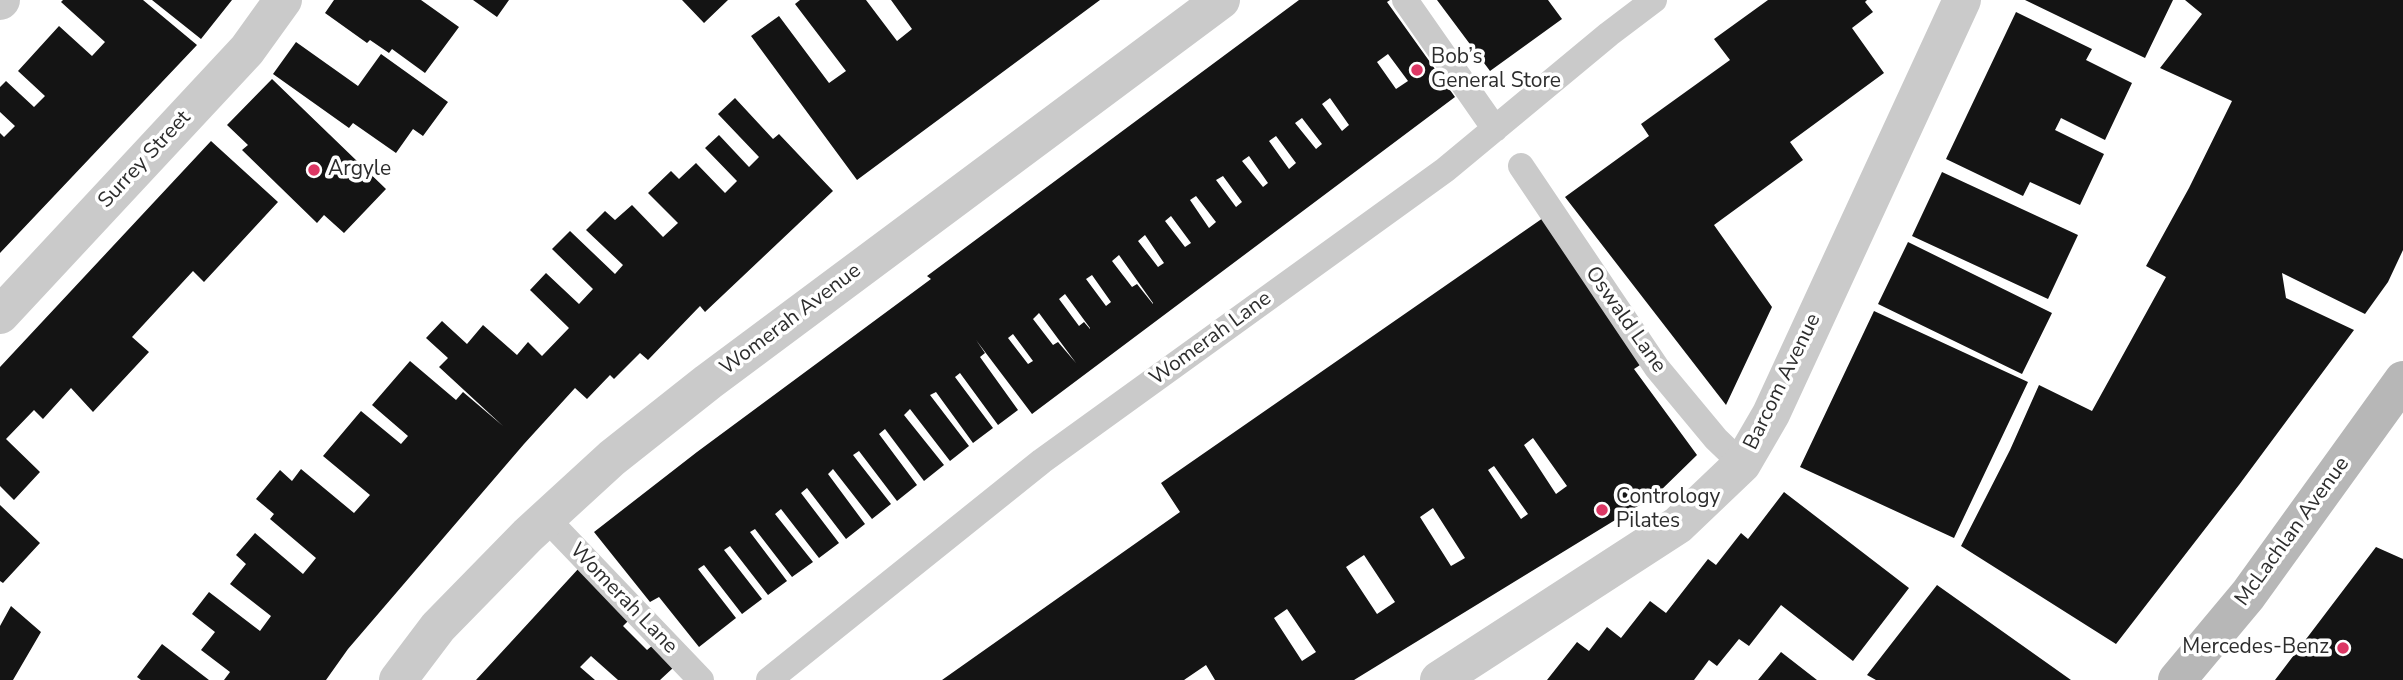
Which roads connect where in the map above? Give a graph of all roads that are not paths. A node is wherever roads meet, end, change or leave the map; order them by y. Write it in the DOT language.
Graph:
graph roads {
  1 [pos="283,0"];
  2 [pos="1221,0"];
  3 [pos="1405,0"];
  4 [pos="1654,0"];
  5 [pos="1962,0"];
  6 [pos="1495,129"];
  7 [pos="1521,166"];
  8 [pos="0,315"];
  9 [pos="2403,380"];
  10 [pos="1742,464"];
  11 [pos="546,518"];
  12 [pos="398,680"];
  13 [pos="701,680"];
  14 [pos="769,680"];
  15 [pos="1439,680"];
  16 [pos="2177,680"];
  1 -- 8 [label="street, Surrey Street"];
  2 -- 11 [label="street, Womerah Avenue"];
  3 -- 6 [label="lane"];
  4 -- 6 [label="lane, Womerah Lane"];
  5 -- 10 [label="street, Barcom Avenue"];
  6 -- 14 [label="lane, Womerah Lane"];
  7 -- 10 [label="lane, Oswald Lane"];
  9 -- 16 [label="main road, McLachlan Avenue"];
  10 -- 15 [label="street, Barcom Avenue"];
  11 -- 12 [label="street, Womerah Avenue"];
  11 -- 13 [label="lane, Womerah Lane"];
}
